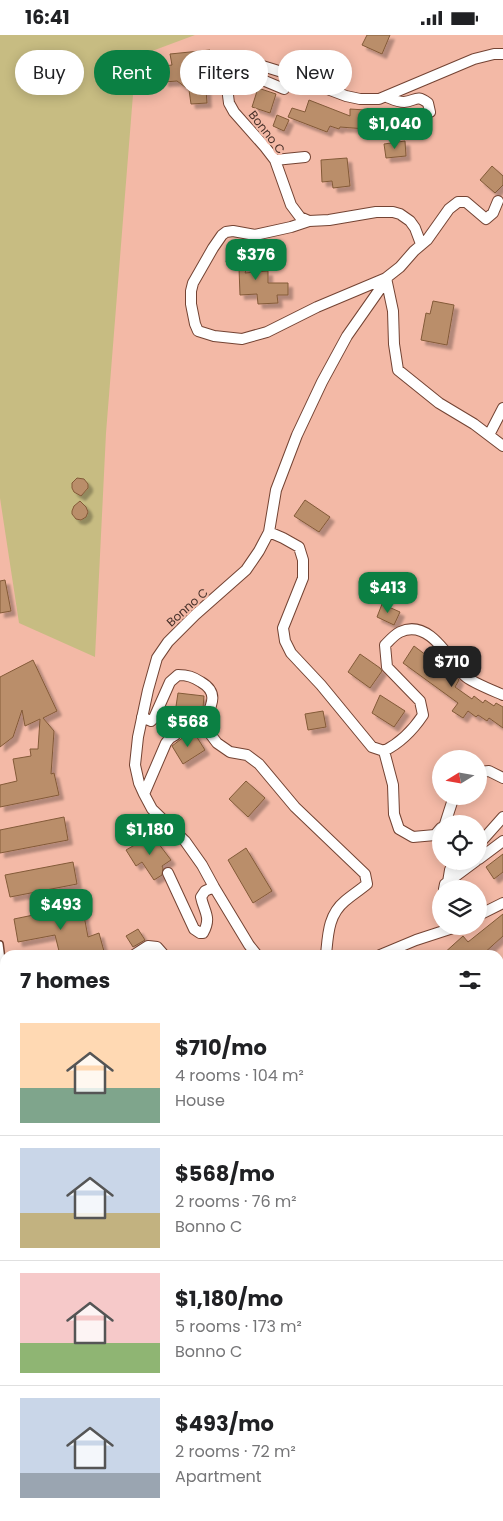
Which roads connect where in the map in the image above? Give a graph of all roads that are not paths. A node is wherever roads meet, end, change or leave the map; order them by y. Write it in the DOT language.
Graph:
graph roads {
  1 [pos="503,54"];
  2 [pos="268,68"];
  3 [pos="228,95"];
  4 [pos="386,97"];
  5 [pos="416,119"];
  6 [pos="305,157"];
  7 [pos="275,160"];
  8 [pos="498,201"];
  9 [pos="309,221"];
  10 [pos="421,244"];
  11 [pos="386,278"];
  12 [pos="503,408"];
  13 [pos="489,435"];
  14 [pos="503,446"];
  15 [pos="269,532"];
  16 [pos="503,695"];
  17 [pos="142,717"];
  18 [pos="175,735"];
  19 [pos="384,751"];
  20 [pos="488,771"];
  21 [pos="503,778"];
  22 [pos="144,794"];
  23 [pos="503,817"];
  24 [pos="432,835"];
  25 [pos="487,835"];
  26 [pos="503,841"];
  27 [pos="487,853"];
  28 [pos="465,870"];
  29 [pos="168,873"];
  30 [pos="452,880"];
  31 [pos="214,887"];
  32 [pos="503,903"];
  33 [pos="487,911"];
  34 [pos="432,935"];
  35 [pos="142,950"];
  36 [pos="160,950"];
  37 [pos="254,950"];
  38 [pos="327,950"];
  39 [pos="392,950"];
  1 -- 4 [label="street"];
  2 -- 4 [label="street"];
  3 -- 7 [label="street, Bonno C"];
  4 -- 5 [label="street"];
  6 -- 7 [label="street"];
  7 -- 9 [label="street, Bonno C"];
  8 -- 10 [label="street"];
  9 -- 10 [label="street"];
  9 -- 11 [label="street"];
  10 -- 11 [label="street"];
  11 -- 13 [label="street"];
  11 -- 15 [label="street, Bonno C"];
  12 -- 13 [label="street"];
  13 -- 14 [label="street"];
  15 -- 17 [label="street, Bonno C"];
  15 -- 19 [label="street"];
  16 -- 19 [label="street"];
  17 -- 22 [label="street, Bonno C"];
  17 -- 38 [label="street"];
  18 -- 22 [label="street"];
  19 -- 24 [label="street"];
  20 -- 21 [label="street"];
  22 -- 31 [label="street, Bonno C"];
  23 -- 25 [label="street"];
  26 -- 27 [label="street"];
  28 -- 30 [label="street"];
  29 -- 31 [label="street"];
  31 -- 37 [label="street, Bonno C"];
  32 -- 33 [label="street"];
  34 -- 39 [label="street"];
  35 -- 36 [label="street"];
}
